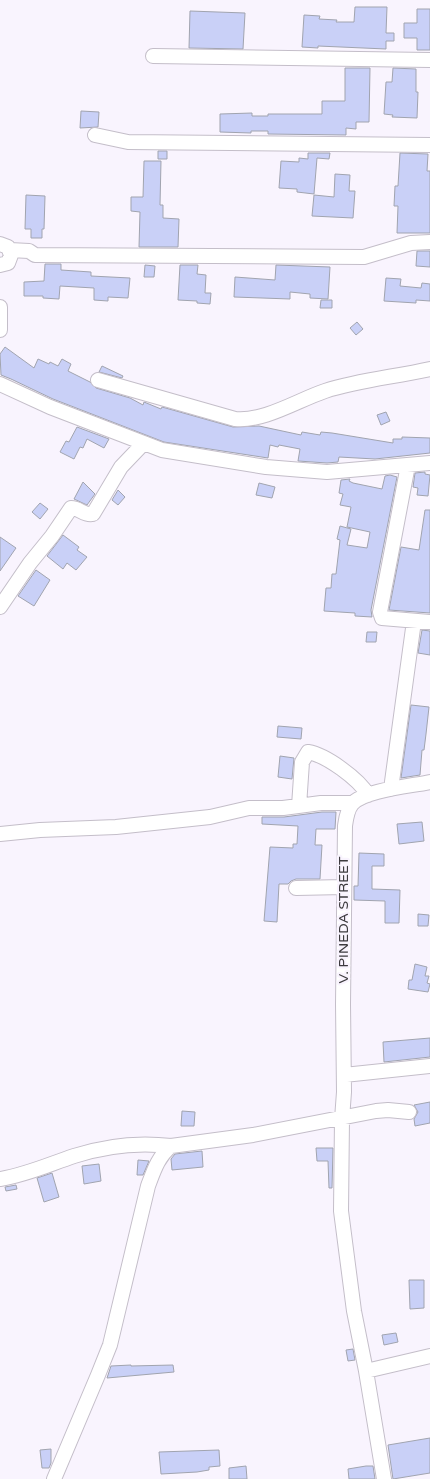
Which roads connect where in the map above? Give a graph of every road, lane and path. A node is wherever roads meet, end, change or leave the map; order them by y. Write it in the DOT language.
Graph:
graph roads {
  1 [pos="153,56"];
  2 [pos="430,60"];
  3 [pos="96,135"];
  4 [pos="430,145"];
  5 [pos="430,242"];
  6 [pos="5,255"];
  7 [pos="0,307"];
  8 [pos="0,330"];
  9 [pos="430,369"];
  10 [pos="98,380"];
  11 [pos="0,384"];
  12 [pos="142,444"];
  13 [pos="430,463"];
  14 [pos="408,465"];
  15 [pos="0,607"];
  16 [pos="414,621"];
  17 [pos="430,622"];
  18 [pos="430,782"];
  19 [pos="391,789"];
  20 [pos="368,795"];
  21 [pos="353,803"];
  22 [pos="299,806"];
  23 [pos="0,834"];
  24 [pos="344,887"];
  25 [pos="296,888"];
  26 [pos="430,1066"];
  27 [pos="344,1075"];
  28 [pos="409,1112"];
  29 [pos="342,1119"];
  30 [pos="171,1146"];
  31 [pos="0,1179"];
  32 [pos="430,1356"];
  33 [pos="366,1371"];
  34 [pos="54,1479"];
  35 [pos="384,1479"];
  1 -- 2 [label="street"];
  3 -- 4 [label="street"];
  5 -- 6 [label="street"];
  7 -- 8 [label="street"];
  9 -- 10 [label="street"];
  11 -- 12 [label="street"];
  12 -- 14 [label="street"];
  12 -- 15 [label="street"];
  13 -- 14 [label="street"];
  14 -- 16 [label="street"];
  16 -- 17 [label="street"];
  16 -- 19 [label="street"];
  18 -- 19 [label="street"];
  19 -- 20 [label="street"];
  20 -- 21 [label="street"];
  20 -- 22 [label="street"];
  21 -- 22 [label="street"];
  21 -- 24 [label="street, V. PINEDA STREET"];
  22 -- 23 [label="street"];
  24 -- 25 [label="street"];
  24 -- 27 [label="street, V. PINEDA STREET"];
  26 -- 27 [label="street"];
  27 -- 29 [label="street, V. PINEDA STREET"];
  28 -- 29 [label="street"];
  29 -- 30 [label="street"];
  29 -- 33 [label="street, V. PINEDA STREET"];
  30 -- 31 [label="street"];
  30 -- 34 [label="street"];
  32 -- 33 [label="street"];
  33 -- 35 [label="street, V. PINEDA STREET"];
}
